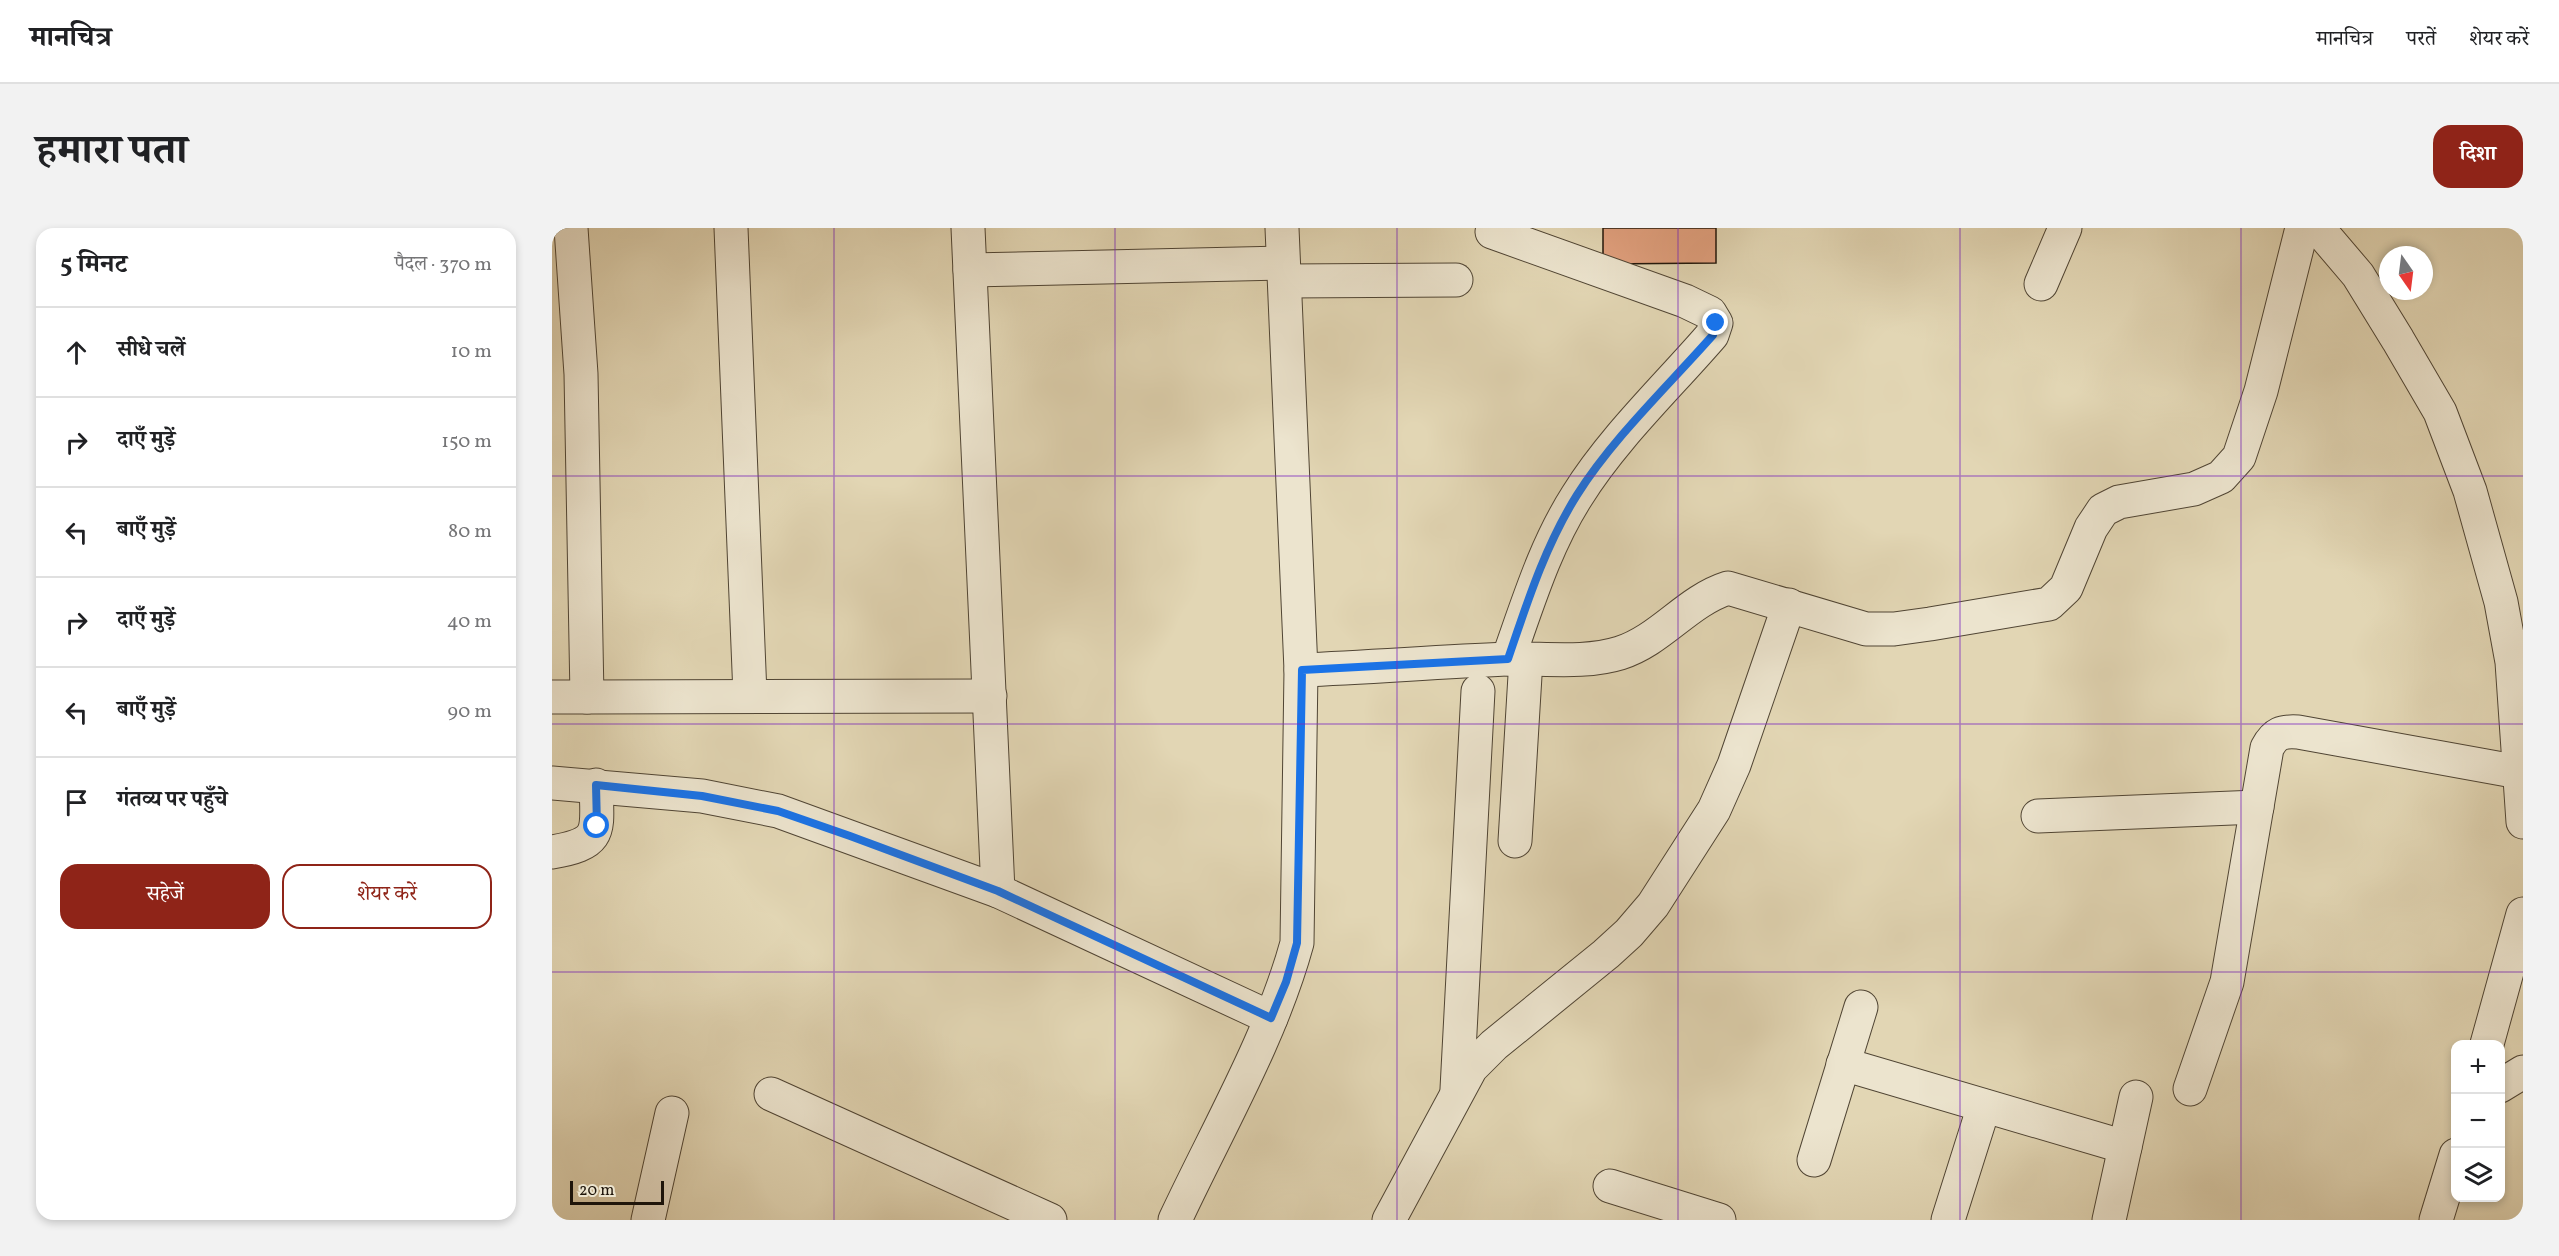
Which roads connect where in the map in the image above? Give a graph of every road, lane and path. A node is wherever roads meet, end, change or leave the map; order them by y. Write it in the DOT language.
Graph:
graph roads {
  1 [pos="571,228"];
  2 [pos="731,228"];
  3 [pos="968,228"];
  4 [pos="1282,228"];
  5 [pos="2065,228"];
  6 [pos="2302,228"];
  7 [pos="2318,228"];
  8 [pos="1492,232"];
  9 [pos="970,270"];
  10 [pos="1284,272"];
  11 [pos="1456,280"];
  12 [pos="2041,284"];
  13 [pos="1789,605"];
  14 [pos="1517,659"];
  15 [pos="1302,670"];
  16 [pos="1478,691"];
  17 [pos="750,695"];
  18 [pos="990,696"];
  19 [pos="552,697"];
  20 [pos="587,697"];
  21 [pos="2519,772"];
  22 [pos="552,783"];
  23 [pos="596,785"];
  24 [pos="2257,807"];
  25 [pos="2038,816"];
  26 [pos="2523,822"];
  27 [pos="1515,841"];
  28 [pos="552,852"];
  29 [pos="998,891"];
  30 [pos="2523,914"];
  31 [pos="1861,1007"];
  32 [pos="1271,1018"];
  33 [pos="2488,1040"];
  34 [pos="1843,1065"];
  35 [pos="2523,1072"];
  36 [pos="2505,1083"];
  37 [pos="1457,1089"];
  38 [pos="2190,1089"];
  39 [pos="771,1094"];
  40 [pos="2136,1097"];
  41 [pos="1984,1106"];
  42 [pos="672,1113"];
  43 [pos="2125,1147"];
  44 [pos="1814,1160"];
  45 [pos="2451,1171"];
  46 [pos="1610,1186"];
  47 [pos="648,1220"];
  48 [pos="1050,1220"];
  49 [pos="1175,1220"];
  50 [pos="1389,1220"];
  51 [pos="1719,1220"];
  52 [pos="1948,1220"];
  53 [pos="2109,1220"];
  54 [pos="2436,1220"];
  1 -- 20 [label="street"];
  2 -- 17 [label="street"];
  3 -- 9 [label="street"];
  4 -- 10 [label="street"];
  5 -- 12 [label="street"];
  6 -- 13 [label="street"];
  7 -- 21 [label="street"];
  8 -- 14 [label="street"];
  9 -- 10 [label="street"];
  9 -- 18 [label="street"];
  10 -- 11 [label="street"];
  10 -- 15 [label="street"];
  13 -- 14 [label="street"];
  13 -- 37 [label="street"];
  14 -- 15 [label="street"];
  14 -- 27 [label="street"];
  15 -- 32 [label="street"];
  16 -- 37 [label="street"];
  17 -- 18 [label="street"];
  17 -- 20 [label="street"];
  18 -- 29 [label="street"];
  19 -- 20 [label="street"];
  21 -- 24 [label="street"];
  21 -- 26 [label="street"];
  22 -- 23 [label="street"];
  23 -- 28 [label="street"];
  23 -- 29 [label="street"];
  24 -- 25 [label="street"];
  24 -- 38 [label="street"];
  29 -- 32 [label="street"];
  30 -- 33 [label="street"];
  31 -- 34 [label="street"];
  32 -- 49 [label="street"];
  34 -- 41 [label="street"];
  34 -- 44 [label="street"];
  35 -- 36 [label="street"];
  37 -- 50 [label="street"];
  39 -- 48 [label="street"];
  40 -- 43 [label="street"];
  41 -- 43 [label="street"];
  41 -- 52 [label="street"];
  42 -- 47 [label="street"];
  43 -- 53 [label="street"];
  45 -- 54 [label="street"];
  46 -- 51 [label="street"];
}
